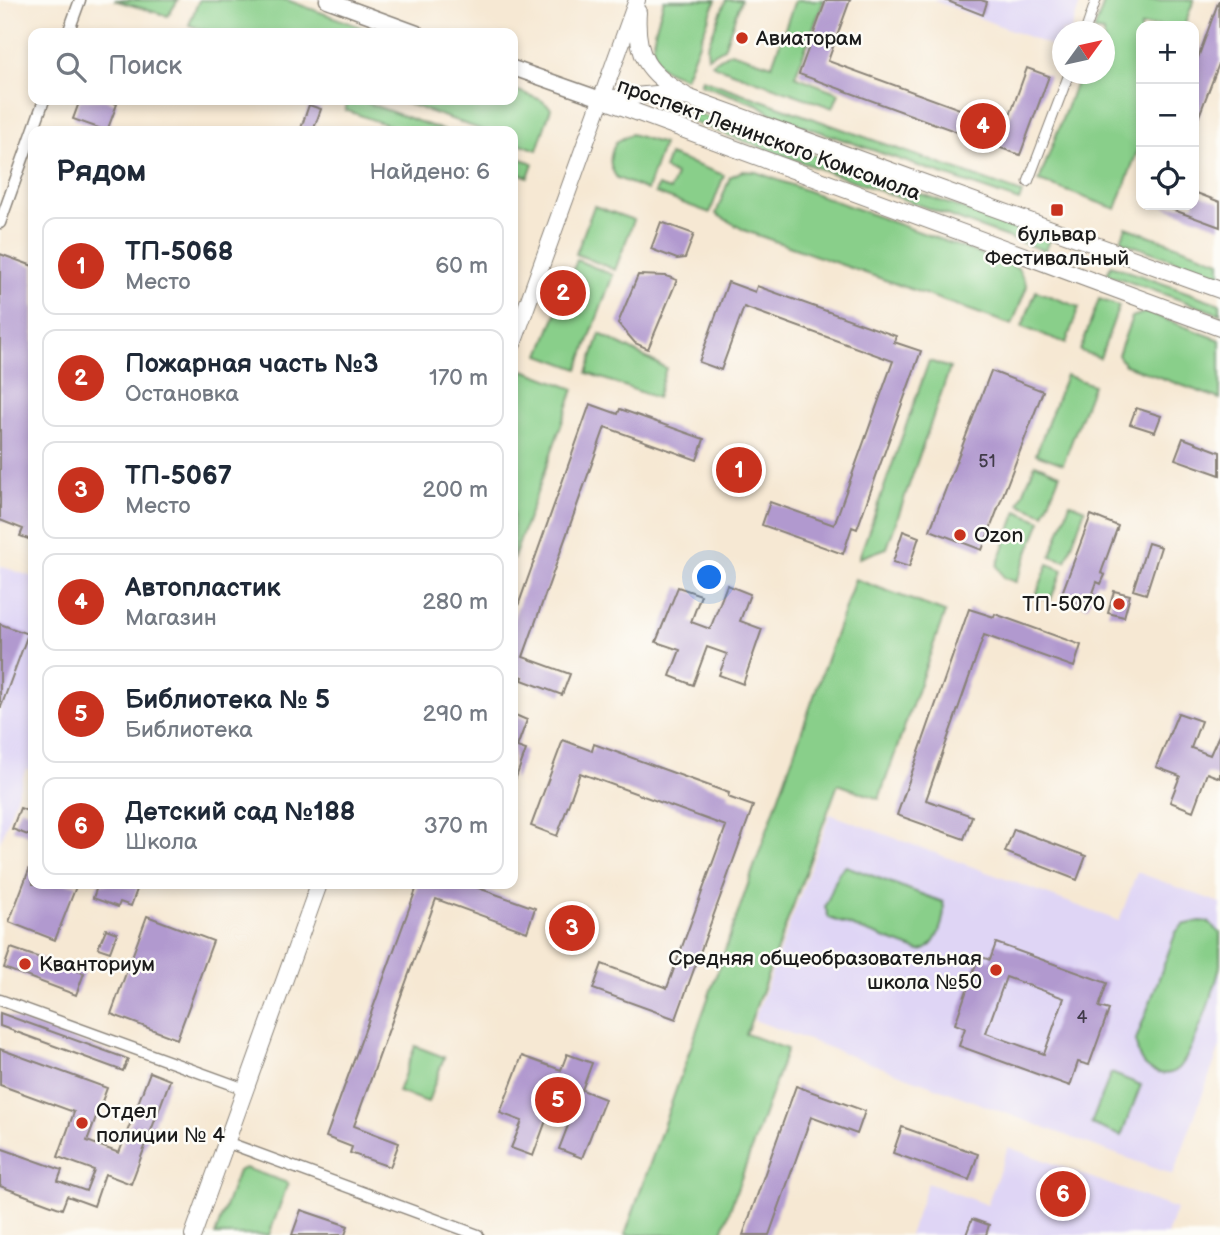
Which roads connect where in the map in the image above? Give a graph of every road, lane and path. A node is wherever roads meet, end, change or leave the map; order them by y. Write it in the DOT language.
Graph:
graph roads {
  1 [pos="80,0"];
  2 [pos="327,0"];
  3 [pos="638,0"];
  4 [pos="1096,0"];
  5 [pos="1088,21"];
  6 [pos="70,28"];
  7 [pos="403,28"];
  8 [pos="518,70"];
  9 [pos="1065,84"];
  10 [pos="601,99"];
  11 [pos="690,99"];
  12 [pos="42,105"];
  13 [pos="35,126"];
  14 [pos="28,145"];
  15 [pos="1028,182"];
  16 [pos="0,223"];
  17 [pos="1220,290"];
  18 [pos="1220,328"];
  19 [pos="518,330"];
  20 [pos="317,889"];
  21 [pos="0,1000"];
  22 [pos="245,1089"];
  23 [pos="226,1142"];
  24 [pos="193,1235"];
  25 [pos="478,1235"];
  1 -- 6 [label="street"];
  2 -- 7 [label="street"];
  3 -- 10 [label="main road"];
  3 -- 11 [label="main road"];
  4 -- 5 [label="street"];
  8 -- 10 [label="street"];
  9 -- 15 [label="street"];
  10 -- 11 [label="main road, проспект Ленинского Комсомола"];
  10 -- 18 [label="main road, проспект Ленинского Комсомола"];
  10 -- 19 [label="main road"];
  11 -- 17 [label="main road, проспект Ленинского Комсомола"];
  12 -- 13 [label="street"];
  14 -- 16 [label="street"];
  20 -- 22 [label="main road"];
  21 -- 22 [label="street"];
  22 -- 23 [label="main road"];
  23 -- 24 [label="main road"];
  23 -- 25 [label="street"];
}
